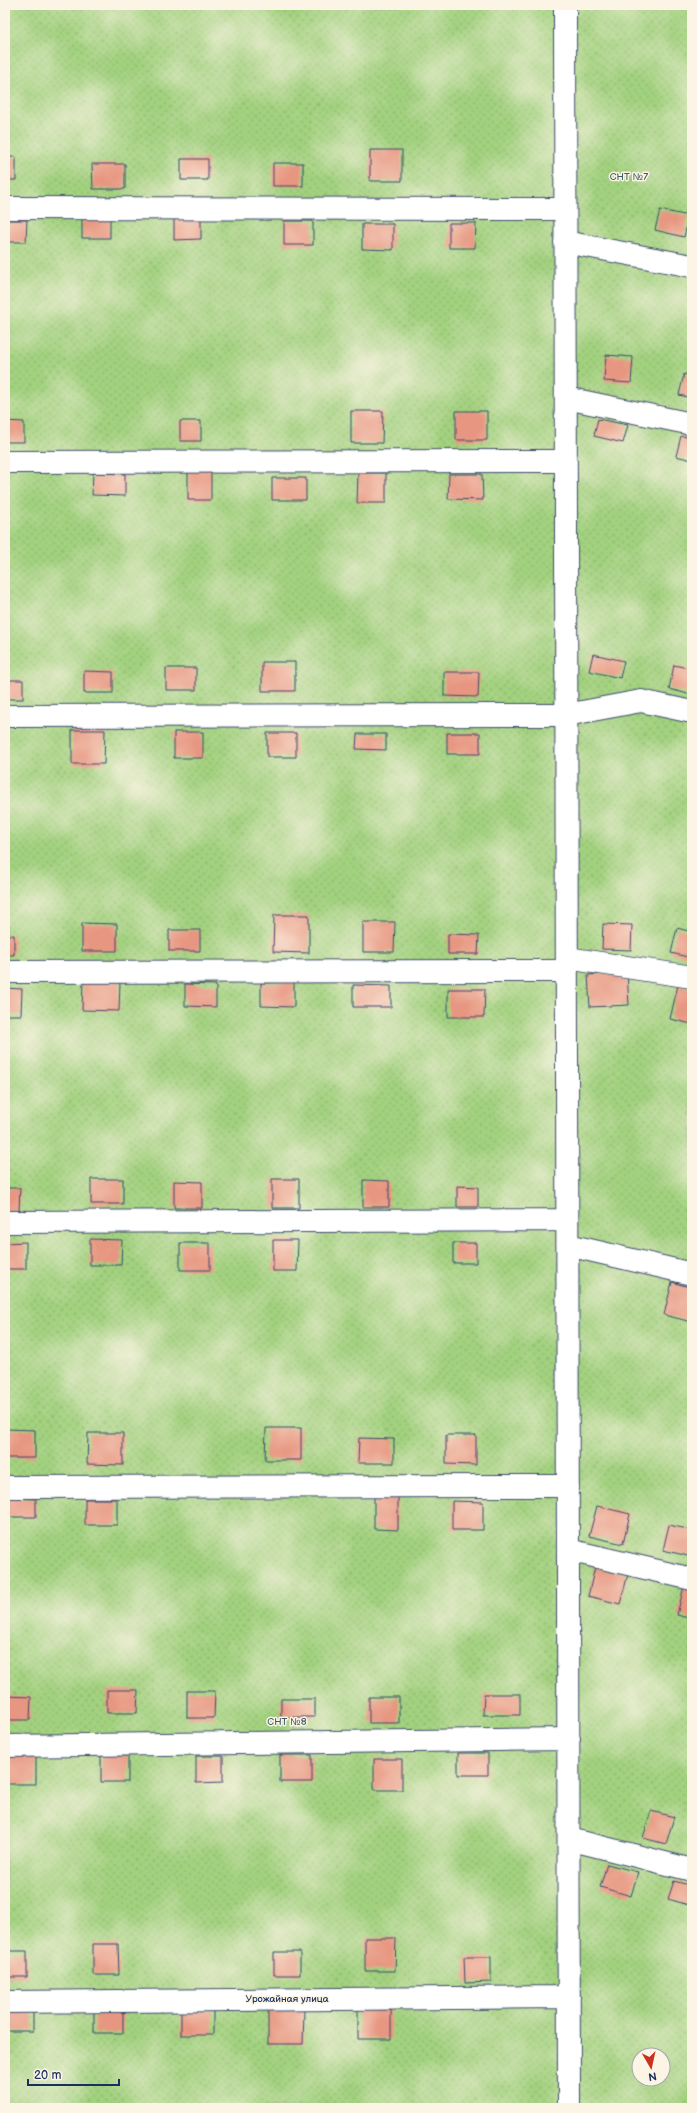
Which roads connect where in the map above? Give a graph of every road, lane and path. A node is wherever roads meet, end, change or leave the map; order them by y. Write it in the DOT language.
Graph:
graph roads {
  1 [pos="565,5"];
  2 [pos="5,208"];
  3 [pos="565,210"];
  4 [pos="565,242"];
  5 [pos="692,266"];
  6 [pos="566,398"];
  7 [pos="692,424"];
  8 [pos="566,461"];
  9 [pos="5,462"];
  10 [pos="692,712"];
  11 [pos="566,715"];
  12 [pos="5,716"];
  13 [pos="567,964"];
  14 [pos="5,972"];
  15 [pos="692,977"];
  16 [pos="567,1220"];
  17 [pos="5,1222"];
  18 [pos="568,1245"];
  19 [pos="692,1274"];
  20 [pos="568,1486"];
  21 [pos="5,1487"];
  22 [pos="568,1550"];
  23 [pos="692,1579"];
  24 [pos="569,1739"];
  25 [pos="5,1746"];
  26 [pos="569,1839"];
  27 [pos="692,1870"];
  28 [pos="569,1997"];
  29 [pos="5,2002"];
  30 [pos="569,2108"];
  1 -- 3 [label="street"];
  2 -- 3 [label="street"];
  3 -- 4 [label="street"];
  4 -- 5 [label="street"];
  4 -- 6 [label="street"];
  6 -- 7 [label="street"];
  6 -- 8 [label="street"];
  8 -- 9 [label="street"];
  8 -- 11 [label="street"];
  10 -- 11 [label="street"];
  11 -- 12 [label="street"];
  11 -- 13 [label="street"];
  13 -- 14 [label="street"];
  13 -- 15 [label="street"];
  13 -- 16 [label="street"];
  16 -- 17 [label="street"];
  16 -- 18 [label="street"];
  18 -- 19 [label="street"];
  18 -- 20 [label="street"];
  20 -- 21 [label="street"];
  20 -- 22 [label="street"];
  22 -- 23 [label="street"];
  22 -- 24 [label="street"];
  24 -- 25 [label="street"];
  24 -- 26 [label="street"];
  26 -- 27 [label="street"];
  26 -- 28 [label="street"];
  28 -- 29 [label="street, Урожайная улица"];
  28 -- 30 [label="street"];
}
